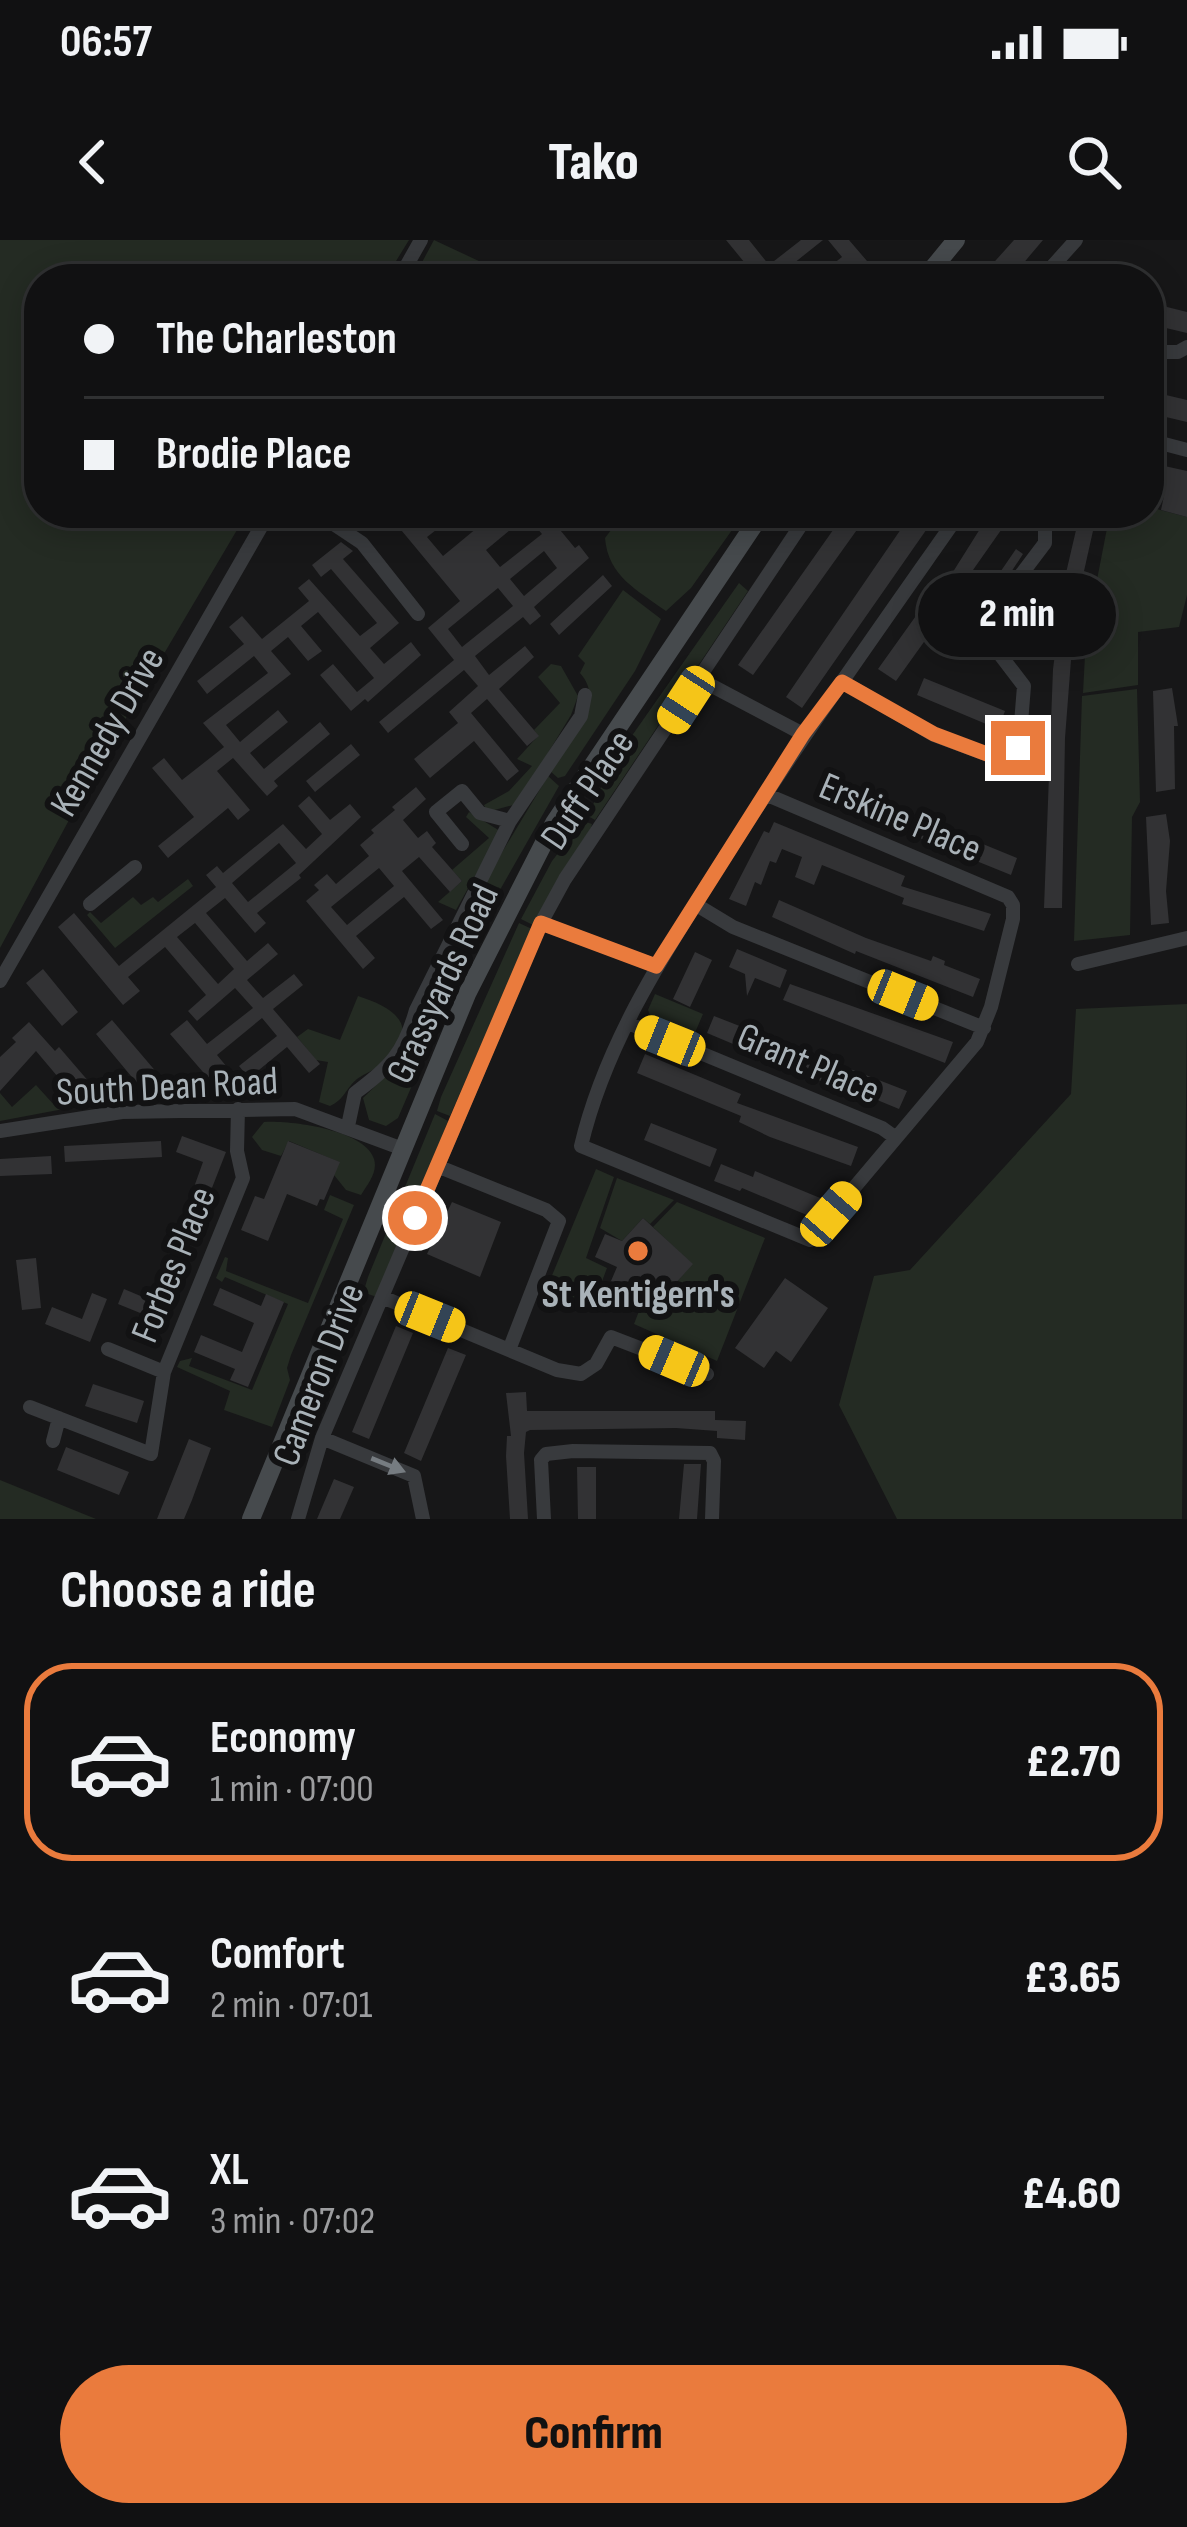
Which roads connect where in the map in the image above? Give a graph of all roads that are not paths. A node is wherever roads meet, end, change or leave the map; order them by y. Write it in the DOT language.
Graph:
graph roads {
  1 [pos="956,240"];
  2 [pos="1076,240"];
  3 [pos="936,264"];
  4 [pos="1054,264"];
  5 [pos="260,528"];
  6 [pos="340,528"];
  7 [pos="752,528"];
  8 [pos="799,528"];
  9 [pos="950,528"];
  10 [pos="1046,528"];
  11 [pos="418,614"];
  12 [pos="699,679"];
  13 [pos="842,682"];
  14 [pos="585,695"];
  15 [pos="803,734"];
  16 [pos="765,794"];
  17 [pos="510,820"];
  18 [pos="462,844"];
  19 [pos="135,867"];
  20 [pos="90,904"];
  21 [pos="695,904"];
  22 [pos="541,923"];
  23 [pos="1187,938"];
  24 [pos="1078,964"];
  25 [pos="656,966"];
  26 [pos="0,981"];
  27 [pos="628,1023"];
  28 [pos="984,1028"];
  29 [pos="238,1109"];
  30 [pos="348,1126"];
  31 [pos="0,1131"];
  32 [pos="896,1138"];
  33 [pos="403,1149"];
  34 [pos="437,1166"];
  35 [pos="382,1298"];
  36 [pos="108,1349"];
  37 [pos="509,1350"];
  38 [pos="164,1372"];
  39 [pos="707,1375"];
  40 [pos="30,1407"];
  41 [pos="59,1418"];
  42 [pos="322,1438"];
  43 [pos="53,1441"];
  44 [pos="251,1519"];
  45 [pos="298,1519"];
  46 [pos="423,1519"];
  47 [pos="544,1519"];
  48 [pos="712,1519"];
  1 -- 3 [label="main road"];
  2 -- 4 [label="street"];
  5 -- 26 [label="street, Kennedy Drive"];
  6 -- 11 [label="street"];
  7 -- 33 [label="main road, Grassyards Road"];
  8 -- 12 [label="street, Duff Place"];
  9 -- 13 [label="street"];
  10 -- 13 [label="street"];
  12 -- 15 [label="street"];
  12 -- 22 [label="street, Duff Place"];
  13 -- 15 [label="street"];
  14 -- 17 [label="street"];
  15 -- 16 [label="street"];
  16 -- 21 [label="street"];
  16 -- 28 [label="street, Erskine Place"];
  17 -- 18 [label="street"];
  17 -- 30 [label="street"];
  19 -- 20 [label="street"];
  21 -- 25 [label="street"];
  21 -- 28 [label="street"];
  22 -- 25 [label="street"];
  22 -- 34 [label="street, Cameron Drive"];
  23 -- 24 [label="street"];
  25 -- 27 [label="street"];
  27 -- 32 [label="street, Grant Place"];
  27 -- 32 [label="street"];
  28 -- 32 [label="street"];
  29 -- 30 [label="street, South Dean Road"];
  29 -- 31 [label="street, South Dean Road"];
  29 -- 38 [label="street, Forbes Place"];
  30 -- 33 [label="street, South Dean Road"];
  33 -- 44 [label="main road, Grassyards Road"];
  34 -- 35 [label="street, Cameron Drive"];
  34 -- 37 [label="street"];
  35 -- 37 [label="street"];
  35 -- 42 [label="street, Cameron Drive"];
  36 -- 38 [label="street, Forbes Place"];
  37 -- 39 [label="street"];
  38 -- 41 [label="street, Forbes Place"];
  40 -- 41 [label="street, Forbes Place"];
  41 -- 43 [label="street"];
  42 -- 45 [label="street, Cameron Drive"];
  42 -- 46 [label="street, one-way"];
  47 -- 48 [label="street"];
}
